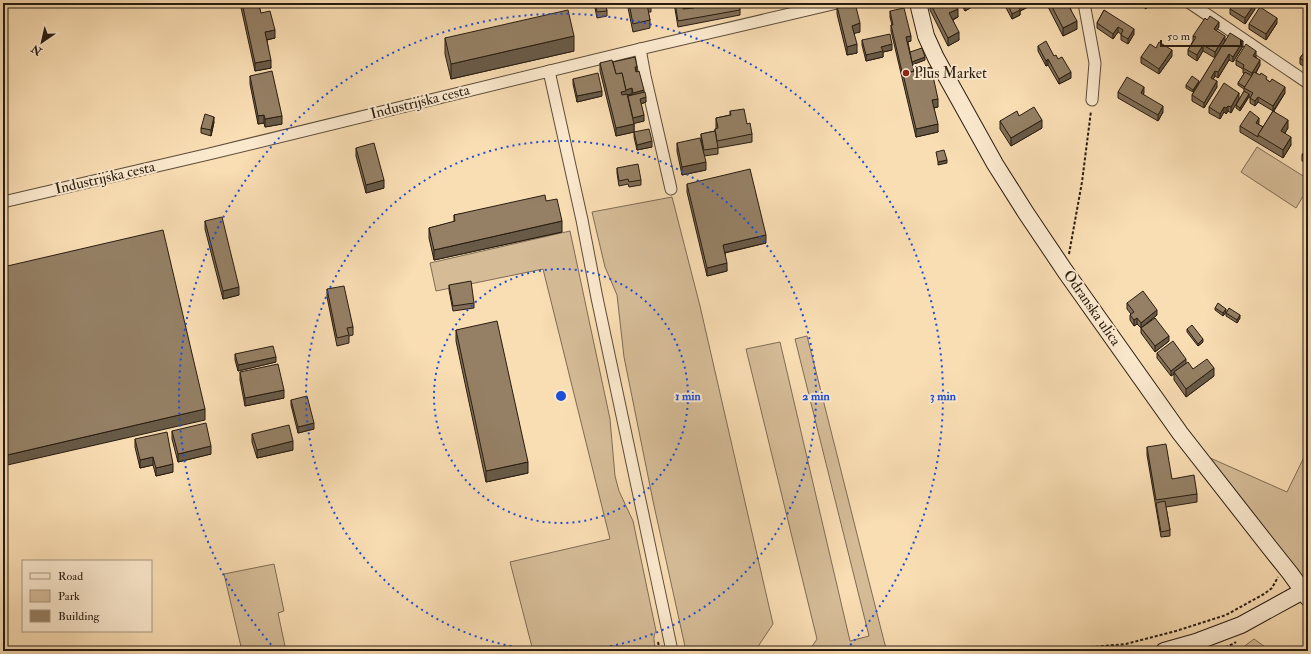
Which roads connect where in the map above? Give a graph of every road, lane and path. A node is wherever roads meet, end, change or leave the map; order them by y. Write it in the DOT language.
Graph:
graph roads {
  1 [pos="837,3"];
  2 [pos="918,3"];
  3 [pos="1084,3"];
  4 [pos="1190,3"];
  5 [pos="640,49"];
  6 [pos="548,71"];
  7 [pos="1308,83"];
  8 [pos="1092,100"];
  9 [pos="671,189"];
  10 [pos="3,202"];
  11 [pos="1066,271"];
  12 [pos="1285,567"];
  13 [pos="1305,594"];
  14 [pos="672,651"];
  15 [pos="1046,651"];
  16 [pos="1164,651"];
  1 -- 5 [label="street, Industrijska cesta"];
  2 -- 11 [label="main road, Odranska ulica"];
  3 -- 8 [label="street"];
  4 -- 7 [label="street"];
  5 -- 6 [label="street, Industrijska cesta"];
  5 -- 9 [label="street"];
  6 -- 10 [label="street, Industrijska cesta"];
  6 -- 14 [label="street"];
  8 -- 11 [label="path"];
  11 -- 12 [label="main road, Odranska ulica"];
  12 -- 13 [label="main road, Odranska ulica"];
  12 -- 15 [label="path"];
  13 -- 16 [label="main road"];
}
